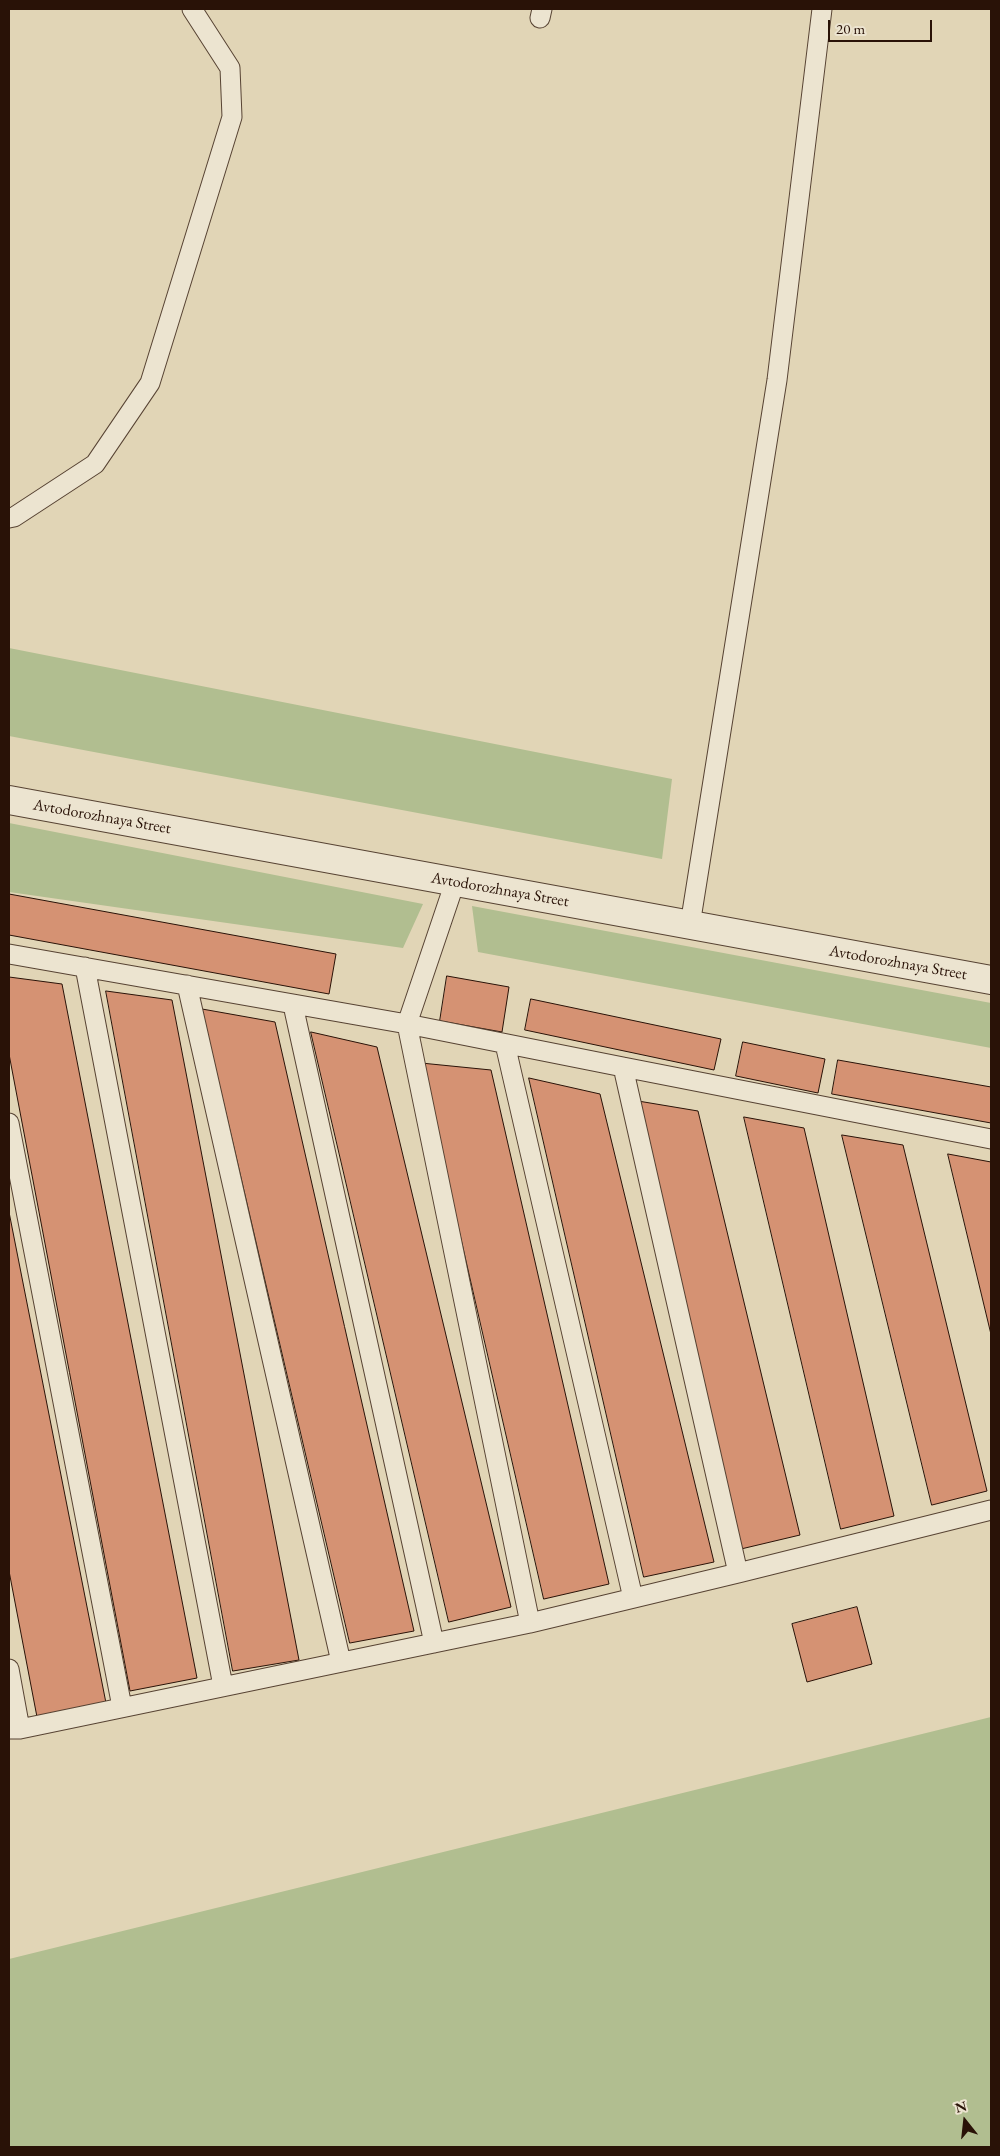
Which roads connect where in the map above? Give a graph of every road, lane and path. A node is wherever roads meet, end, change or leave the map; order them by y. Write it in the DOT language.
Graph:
graph roads {
  1 [pos="192,9"];
  2 [pos="822,9"];
  3 [pos="9,518"];
  4 [pos="9,800"];
  5 [pos="455,882"];
  6 [pos="690,925"];
  7 [pos="9,954"];
  8 [pos="84,967"];
  9 [pos="991,980"];
  10 [pos="187,985"];
  11 [pos="294,1005"];
  12 [pos="407,1024"];
  13 [pos="505,1044"];
  14 [pos="623,1067"];
  15 [pos="9,1123"];
  16 [pos="991,1139"];
  17 [pos="991,1510"];
  18 [pos="738,1573"];
  19 [pos="633,1598"];
  20 [pos="530,1623"];
  21 [pos="434,1643"];
  22 [pos="341,1662"];
  23 [pos="9,1669"];
  24 [pos="223,1686"];
  25 [pos="122,1708"];
  26 [pos="14,1729"];
  1 -- 3 [label="lane"];
  2 -- 6 [label="lane"];
  4 -- 5 [label="street, Avtodorozhnaya Street"];
  5 -- 6 [label="street, Avtodorozhnaya Street"];
  5 -- 12 [label="lane"];
  6 -- 9 [label="street, Avtodorozhnaya Street"];
  7 -- 8 [label="lane"];
  8 -- 10 [label="lane"];
  8 -- 24 [label="lane"];
  10 -- 11 [label="lane"];
  10 -- 22 [label="lane"];
  11 -- 12 [label="lane"];
  11 -- 21 [label="lane"];
  12 -- 13 [label="lane"];
  12 -- 20 [label="lane"];
  13 -- 14 [label="lane"];
  13 -- 19 [label="lane"];
  14 -- 16 [label="lane"];
  14 -- 18 [label="lane"];
  15 -- 25 [label="lane"];
  17 -- 18 [label="lane"];
  18 -- 19 [label="lane"];
  19 -- 20 [label="lane"];
  20 -- 21 [label="lane"];
  21 -- 22 [label="lane"];
  22 -- 24 [label="lane"];
  23 -- 26 [label="lane"];
  24 -- 25 [label="lane"];
  25 -- 26 [label="lane"];
}
